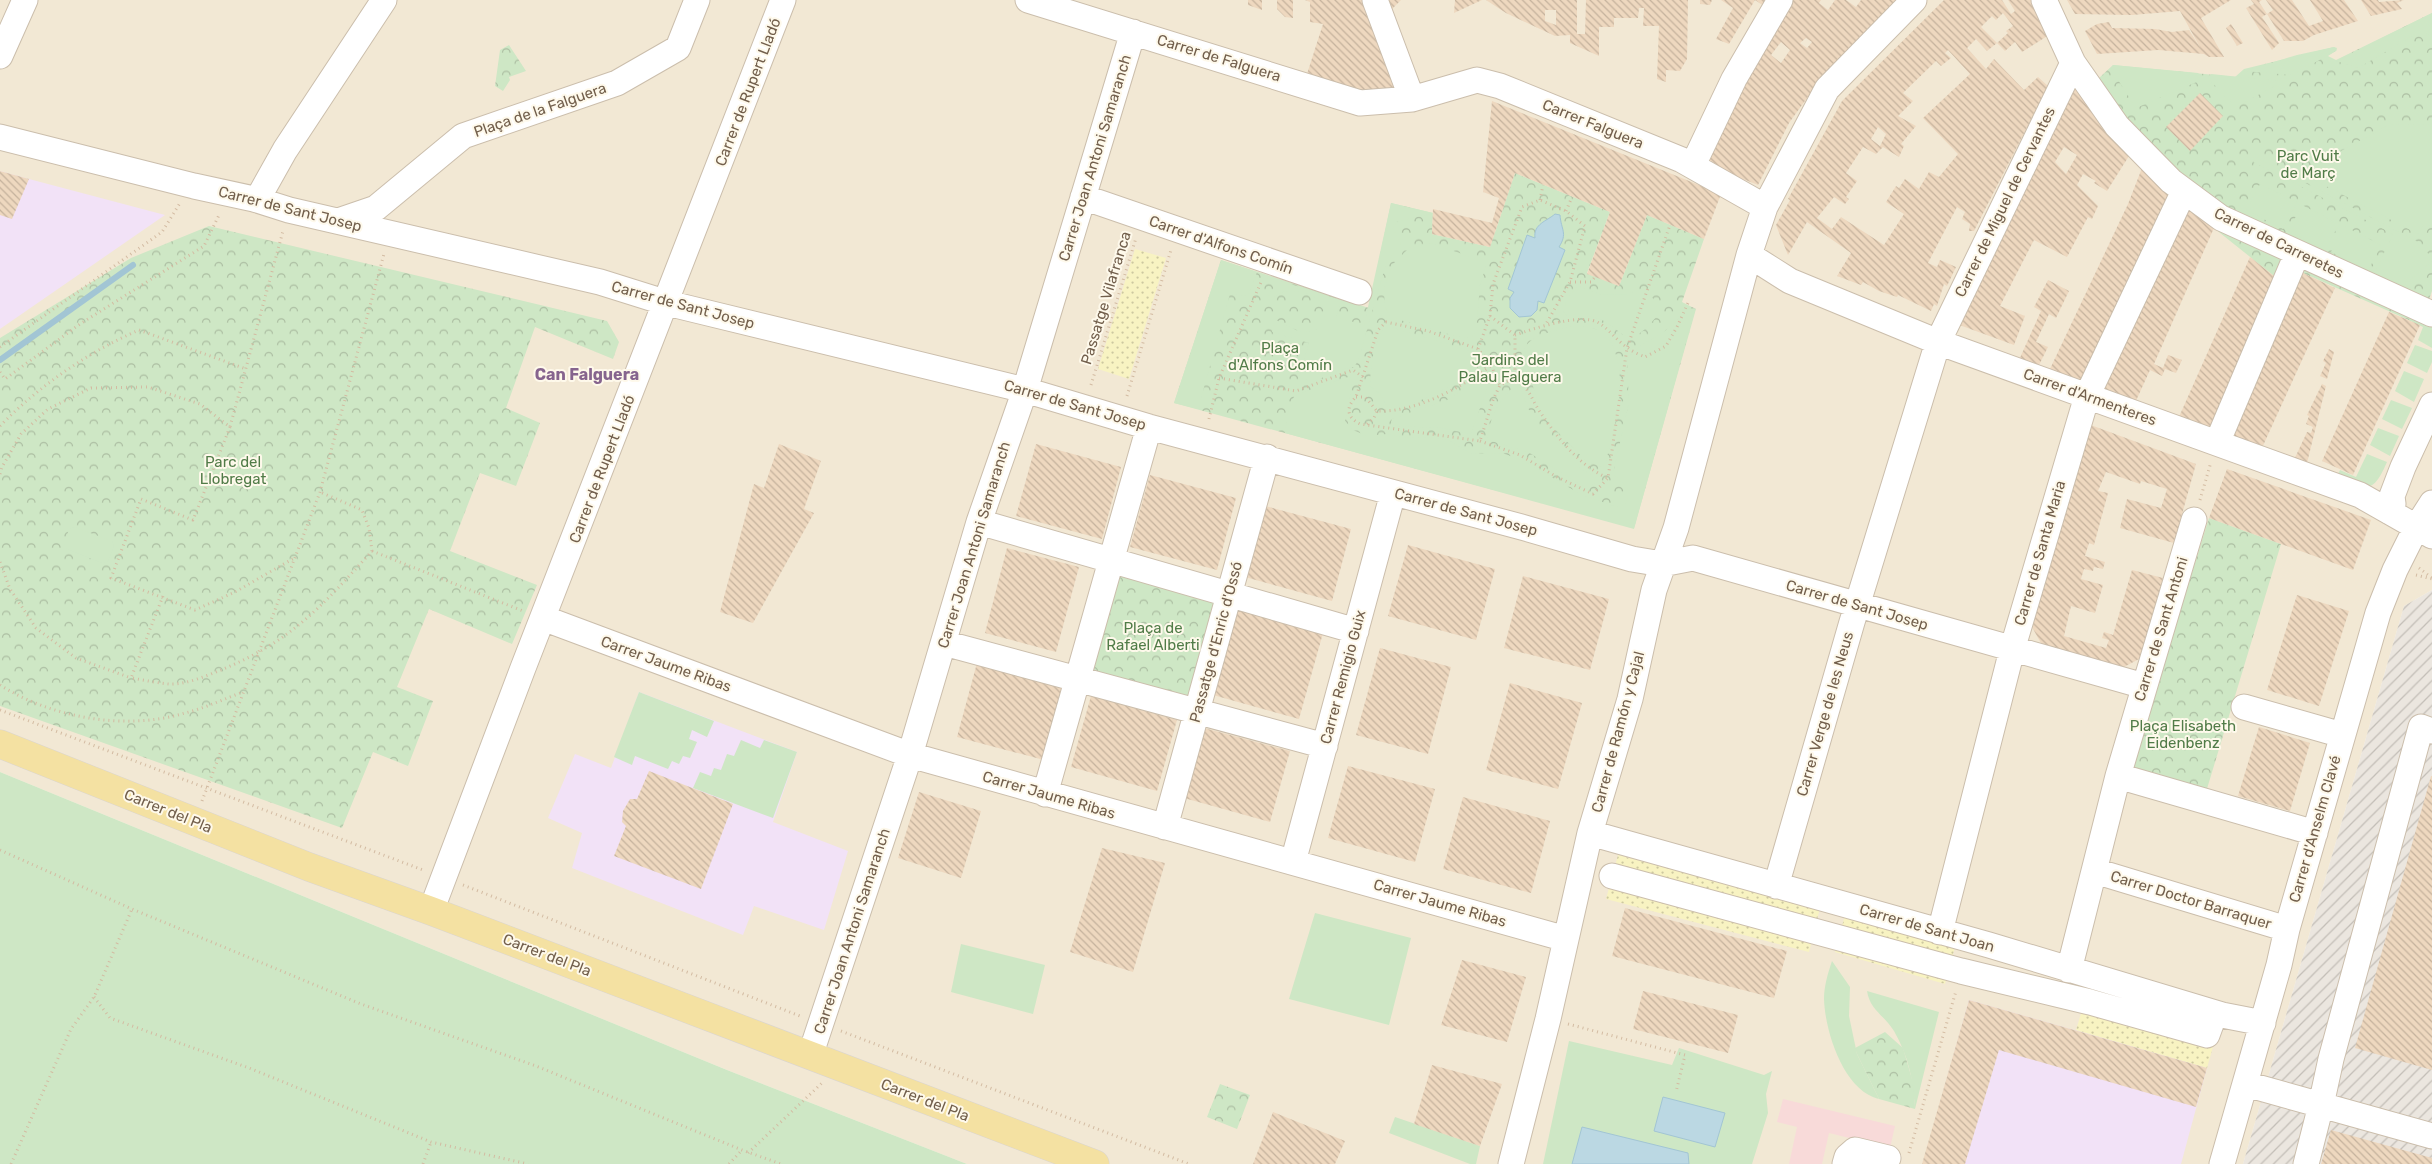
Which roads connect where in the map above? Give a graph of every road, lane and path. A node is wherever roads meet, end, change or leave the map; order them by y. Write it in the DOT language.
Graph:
graph roads {
  1 [pos="25,0"];
  2 [pos="384,0"];
  3 [pos="697,0"];
  4 [pos="1028,0"];
  5 [pos="1375,0"];
  6 [pos="1780,0"];
  7 [pos="1914,0"];
  8 [pos="2044,0"];
  9 [pos="779,4"];
  10 [pos="1133,32"];
  11 [pos="0,56"];
  12 [pos="2073,63"];
  13 [pos="1412,99"];
  14 [pos="0,137"];
  15 [pos="1693,165"];
  16 [pos="1543,185"];
  17 [pos="2184,191"];
  18 [pos="1572,197"];
  19 [pos="1083,198"];
  20 [pos="257,200"];
  21 [pos="1540,200"];
  22 [pos="189,205"];
  23 [pos="1766,207"];
  24 [pos="289,210"];
  25 [pos="1566,211"];
  26 [pos="212,212"];
  27 [pos="1142,218"];
  28 [pos="338,221"];
  29 [pos="1670,225"];
  30 [pos="1178,230"];
  31 [pos="390,235"];
  32 [pos="2297,254"];
  33 [pos="1749,255"];
  34 [pos="1268,261"];
  35 [pos="1778,274"];
  36 [pos="1594,278"];
  37 [pos="1570,282"];
  38 [pos="1359,292"];
  39 [pos="667,303"];
  40 [pos="1688,303"];
  41 [pos="1736,303"];
  42 [pos="2432,314"];
  43 [pos="1490,316"];
  44 [pos="1546,324"];
  45 [pos="1515,335"];
  46 [pos="1938,342"];
  47 [pos="0,346"];
  48 [pos="1627,348"];
  49 [pos="1478,349"];
  50 [pos="1492,364"];
  51 [pos="246,369"];
  52 [pos="0,372"];
  53 [pos="1363,377"];
  54 [pos="1219,378"];
  55 [pos="1515,378"];
  56 [pos="1091,385"];
  57 [pos="1500,385"];
  58 [pos="1024,390"];
  59 [pos="1127,396"];
  60 [pos="2087,396"];
  61 [pos="1356,397"];
  62 [pos="2432,405"];
  63 [pos="1377,411"];
  64 [pos="1209,419"];
  65 [pos="1366,425"];
  66 [pos="0,426"];
  67 [pos="230,427"];
  68 [pos="1149,427"];
  69 [pos="1480,441"];
  70 [pos="2217,443"];
  71 [pos="1267,457"];
  72 [pos="0,474"];
  73 [pos="1608,478"];
  74 [pos="320,492"];
  75 [pos="1393,493"];
  76 [pos="2432,503"];
  77 [pos="2390,512"];
  78 [pos="2194,520"];
  79 [pos="979,522"];
  80 [pos="2424,532"];
  81 [pos="372,551"];
  82 [pos="296,557"];
  83 [pos="1111,561"];
  84 [pos="0,562"];
  85 [pos="1662,564"];
  86 [pos="2416,566"];
  87 [pos="2412,574"];
  88 [pos="2432,578"];
  89 [pos="1229,594"];
  90 [pos="163,596"];
  91 [pos="1858,605"];
  92 [pos="543,618"];
  93 [pos="1356,631"];
  94 [pos="944,643"];
  95 [pos="2012,650"];
  96 [pos="259,653"];
  97 [pos="131,678"];
  98 [pos="1078,678"];
  99 [pos="0,685"];
  100 [pos="2144,686"];
  101 [pos="244,692"];
  102 [pos="2244,707"];
  103 [pos="0,710"];
  104 [pos="1197,713"];
  105 [pos="2432,731"];
  106 [pos="2342,735"];
  107 [pos="0,744"];
  108 [pos="1325,746"];
  109 [pos="910,755"];
  110 [pos="2118,776"];
  111 [pos="207,788"];
  112 [pos="1046,794"];
  113 [pos="194,821"];
  114 [pos="1165,827"];
  115 [pos="1590,833"];
  116 [pos="2315,833"];
  117 [pos="0,850"];
  118 [pos="1293,862"];
  119 [pos="2095,871"];
  120 [pos="1612,876"];
  121 [pos="443,878"];
  122 [pos="1776,886"];
  123 [pos="132,909"];
  124 [pos="431,911"];
  125 [pos="2287,928"];
  126 [pos="1940,932"];
  127 [pos="1566,939"];
  128 [pos="2069,970"];
  129 [pos="1955,994"];
  130 [pos="94,997"];
  131 [pos="2215,1013"];
  132 [pos="1548,1019"];
  133 [pos="821,1023"];
  134 [pos="2263,1023"];
  135 [pos="822,1061"];
  136 [pos="2246,1084"];
  137 [pos="1676,1092"];
  138 [pos="2321,1105"];
  139 [pos="2432,1136"];
  140 [pos="432,1142"];
  141 [pos="742,1150"];
  142 [pos="748,1153"];
  143 [pos="1888,1158"];
  144 [pos="11,1164"];
  145 [pos="423,1164"];
  146 [pos="528,1164"];
  147 [pos="729,1164"];
  148 [pos="781,1164"];
  149 [pos="1095,1164"];
  150 [pos="1189,1164"];
  151 [pos="1511,1164"];
  152 [pos="1845,1164"];
  153 [pos="2222,1164"];
  154 [pos="2306,1164"];
  1 -- 11 [label="street"];
  2 -- 20 [label="street"];
  3 -- 28 [label="street, Plaça de la Falguera"];
  4 -- 10 [label="street, Carrer de Falguera"];
  5 -- 13 [label="street"];
  6 -- 15 [label="street"];
  7 -- 23 [label="street, Carrer de Ramón y Cajal"];
  8 -- 12 [label="street, Carrer de Carreretes"];
  9 -- 39 [label="street, Carrer de Rupert Lladó"];
  10 -- 13 [label="street, Carrer de Falguera"];
  10 -- 19 [label="street, Carrer Joan Antoni Samaranch"];
  12 -- 17 [label="street, Carrer de Carreretes"];
  12 -- 46 [label="street, Carrer de Miguel de Cervantes"];
  13 -- 15 [label="street, Carrer Falguera"];
  14 -- 20 [label="street, Carrer de Sant Josep"];
  15 -- 23 [label="street, Carrer Falguera"];
  16 -- 21 [label="path"];
  17 -- 32 [label="street, Carrer de Carreretes"];
  17 -- 60 [label="street, Carrer de Santa Maria"];
  18 -- 25 [label="path"];
  19 -- 27 [label="street, Carrer d'Alfons Comín"];
  19 -- 58 [label="street, Carrer Joan Antoni Samaranch"];
  20 -- 24 [label="street, Carrer de Sant Josep"];
  21 -- 25 [label="path"];
  21 -- 43 [label="path"];
  22 -- 47 [label="path"];
  23 -- 33 [label="street, Carrer de Ramón y Cajal"];
  24 -- 28 [label="street, Carrer de Sant Josep"];
  24 -- 51 [label="path"];
  25 -- 37 [label="path"];
  26 -- 52 [label="path"];
  27 -- 30 [label="street, Carrer d'Alfons Comín"];
  27 -- 56 [label="path, Passatge Vilafranca"];
  28 -- 31 [label="street, Carrer de Sant Josep"];
  29 -- 48 [label="path"];
  30 -- 34 [label="street, Carrer d'Alfons Comín"];
  30 -- 59 [label="path"];
  31 -- 39 [label="street, Carrer de Sant Josep"];
  31 -- 74 [label="path"];
  32 -- 42 [label="street, Carrer de Carreretes"];
  32 -- 70 [label="street"];
  33 -- 35 [label="street, Carrer d'Armenteres"];
  33 -- 41 [label="street, Carrer de Ramón y Cajal"];
  34 -- 38 [label="street, Carrer d'Alfons Comín"];
  34 -- 54 [label="path"];
  35 -- 41 [label="street"];
  35 -- 46 [label="street, Carrer d'Armenteres"];
  36 -- 37 [label="path"];
  37 -- 44 [label="path"];
  39 -- 58 [label="street, Carrer de Sant Josep"];
  39 -- 92 [label="street, Carrer de Rupert Lladó"];
  40 -- 48 [label="path"];
  41 -- 85 [label="street, Carrer de Ramón y Cajal"];
  43 -- 45 [label="path"];
  43 -- 49 [label="path"];
  44 -- 45 [label="path"];
  44 -- 48 [label="path"];
  45 -- 55 [label="path"];
  46 -- 60 [label="street, Carrer d'Armenteres"];
  46 -- 91 [label="street, Carrer Verge de les Neus"];
  48 -- 73 [label="path"];
  49 -- 50 [label="path"];
  49 -- 53 [label="path"];
  50 -- 57 [label="path"];
  50 -- 63 [label="path"];
  51 -- 66 [label="path"];
  51 -- 67 [label="path"];
  53 -- 54 [label="path"];
  53 -- 61 [label="path"];
  54 -- 64 [label="path"];
  55 -- 57 [label="path"];
  55 -- 73 [label="path"];
  57 -- 69 [label="path"];
  58 -- 68 [label="street, Carrer de Sant Josep"];
  58 -- 79 [label="street, Carrer Joan Antoni Samaranch"];
  60 -- 70 [label="street, Carrer d'Armenteres"];
  60 -- 95 [label="street, Carrer de Santa Maria"];
  61 -- 63 [label="path"];
  61 -- 65 [label="path"];
  62 -- 77 [label="street"];
  63 -- 65 [label="path"];
  65 -- 69 [label="path"];
  67 -- 72 [label="path"];
  67 -- 90 [label="path"];
  68 -- 71 [label="street, Carrer de Sant Josep"];
  68 -- 83 [label="street"];
  69 -- 73 [label="path"];
  70 -- 77 [label="street, Carrer d'Armenteres"];
  70 -- 78 [label="path"];
  71 -- 75 [label="street, Carrer de Sant Josep"];
  71 -- 89 [label="street, Passatge d'Enric d'Ossó"];
  74 -- 81 [label="path"];
  74 -- 82 [label="path"];
  75 -- 85 [label="street, Carrer de Sant Josep"];
  75 -- 93 [label="street, Carrer Remigio Guix"];
  76 -- 80 [label="street, Carrer d'Anselm Clavé"];
  77 -- 80 [label="street, Carrer d'Armenteres"];
  78 -- 100 [label="street, Carrer de Sant Antoni"];
  79 -- 83 [label="street"];
  79 -- 94 [label="street, Carrer Joan Antoni Samaranch"];
  80 -- 106 [label="street, Carrer d'Anselm Clavé"];
  81 -- 92 [label="path"];
  81 -- 96 [label="path"];
  82 -- 90 [label="path"];
  82 -- 96 [label="path"];
  83 -- 89 [label="street"];
  83 -- 98 [label="street"];
  84 -- 97 [label="path"];
  85 -- 91 [label="street, Carrer de Sant Josep"];
  85 -- 115 [label="street, Carrer de Ramón y Cajal"];
  86 -- 88 [label="path"];
  87 -- 88 [label="path"];
  89 -- 93 [label="street"];
  89 -- 104 [label="street, Passatge d'Enric d'Ossó"];
  90 -- 97 [label="path"];
  91 -- 95 [label="street, Carrer de Sant Josep"];
  91 -- 122 [label="street, Carrer Verge de les Neus"];
  92 -- 109 [label="street, Carrer Jaume Ribas"];
  92 -- 121 [label="street, Carrer de Rupert Lladó"];
  93 -- 108 [label="street, Carrer Remigio Guix"];
  94 -- 98 [label="street"];
  94 -- 109 [label="street, Carrer Joan Antoni Samaranch"];
  95 -- 100 [label="street, Carrer de Sant Josep"];
  95 -- 126 [label="street, Carrer de Santa Maria"];
  96 -- 97 [label="path"];
  96 -- 101 [label="path"];
  98 -- 104 [label="street"];
  98 -- 112 [label="street"];
  99 -- 101 [label="path"];
  100 -- 110 [label="street, Carrer de Sant Antoni"];
  101 -- 111 [label="path"];
  102 -- 106 [label="street"];
  103 -- 111 [label="path"];
  104 -- 108 [label="street"];
  104 -- 114 [label="street, Passatge d'Enric d'Ossó"];
  105 -- 138 [label="street"];
  106 -- 116 [label="street, Carrer d'Anselm Clavé"];
  107 -- 113 [label="main road, Carrer del Pla"];
  108 -- 118 [label="street, Carrer Remigio Guix"];
  109 -- 112 [label="street, Carrer Jaume Ribas"];
  109 -- 133 [label="street, Carrer Joan Antoni Samaranch"];
  110 -- 116 [label="street"];
  110 -- 119 [label="street, Carrer de Sant Antoni"];
  111 -- 113 [label="path"];
  111 -- 121 [label="path"];
  112 -- 114 [label="street, Carrer Jaume Ribas"];
  113 -- 124 [label="main road, Carrer del Pla"];
  114 -- 118 [label="street, Carrer Jaume Ribas"];
  115 -- 122 [label="street, Carrer de Sant Joan"];
  115 -- 127 [label="street, Carrer de Ramón y Cajal"];
  116 -- 125 [label="street, Carrer d'Anselm Clavé"];
  117 -- 123 [label="path"];
  118 -- 127 [label="street, Carrer Jaume Ribas"];
  119 -- 125 [label="street, Carrer Doctor Barraquer"];
  119 -- 128 [label="street, Carrer de Sant Antoni"];
  120 -- 131 [label="street, Carrer de Sant Joan"];
  121 -- 124 [label="street, Carrer de Rupert Lladó"];
  121 -- 133 [label="path"];
  122 -- 126 [label="street, Carrer de Sant Joan"];
  123 -- 130 [label="path"];
  123 -- 141 [label="path"];
  124 -- 135 [label="main road, Carrer del Pla"];
  125 -- 134 [label="street, Carrer d'Anselm Clavé"];
  126 -- 128 [label="street, Carrer de Sant Joan"];
  127 -- 132 [label="street, Carrer de Ramón y Cajal"];
  128 -- 131 [label="street, Carrer de Sant Joan"];
  129 -- 143 [label="path"];
  130 -- 140 [label="path"];
  130 -- 144 [label="path"];
  131 -- 134 [label="street, Carrer de Sant Joan"];
  132 -- 137 [label="path"];
  132 -- 151 [label="street, Carrer de Ramón y Cajal"];
  133 -- 135 [label="street, Carrer Joan Antoni Samaranch"];
  133 -- 150 [label="path"];
  134 -- 136 [label="street, Carrer d'Anselm Clavé"];
  135 -- 142 [label="path"];
  135 -- 149 [label="main road, Carrer del Pla"];
  136 -- 138 [label="street"];
  136 -- 153 [label="street, Carrer d'Anselm Clavé"];
  138 -- 139 [label="street"];
  138 -- 154 [label="street"];
  140 -- 145 [label="path"];
  140 -- 146 [label="path"];
  141 -- 142 [label="path"];
  141 -- 147 [label="path"];
  142 -- 148 [label="path"];
  143 -- 152 [label="street"];
}
